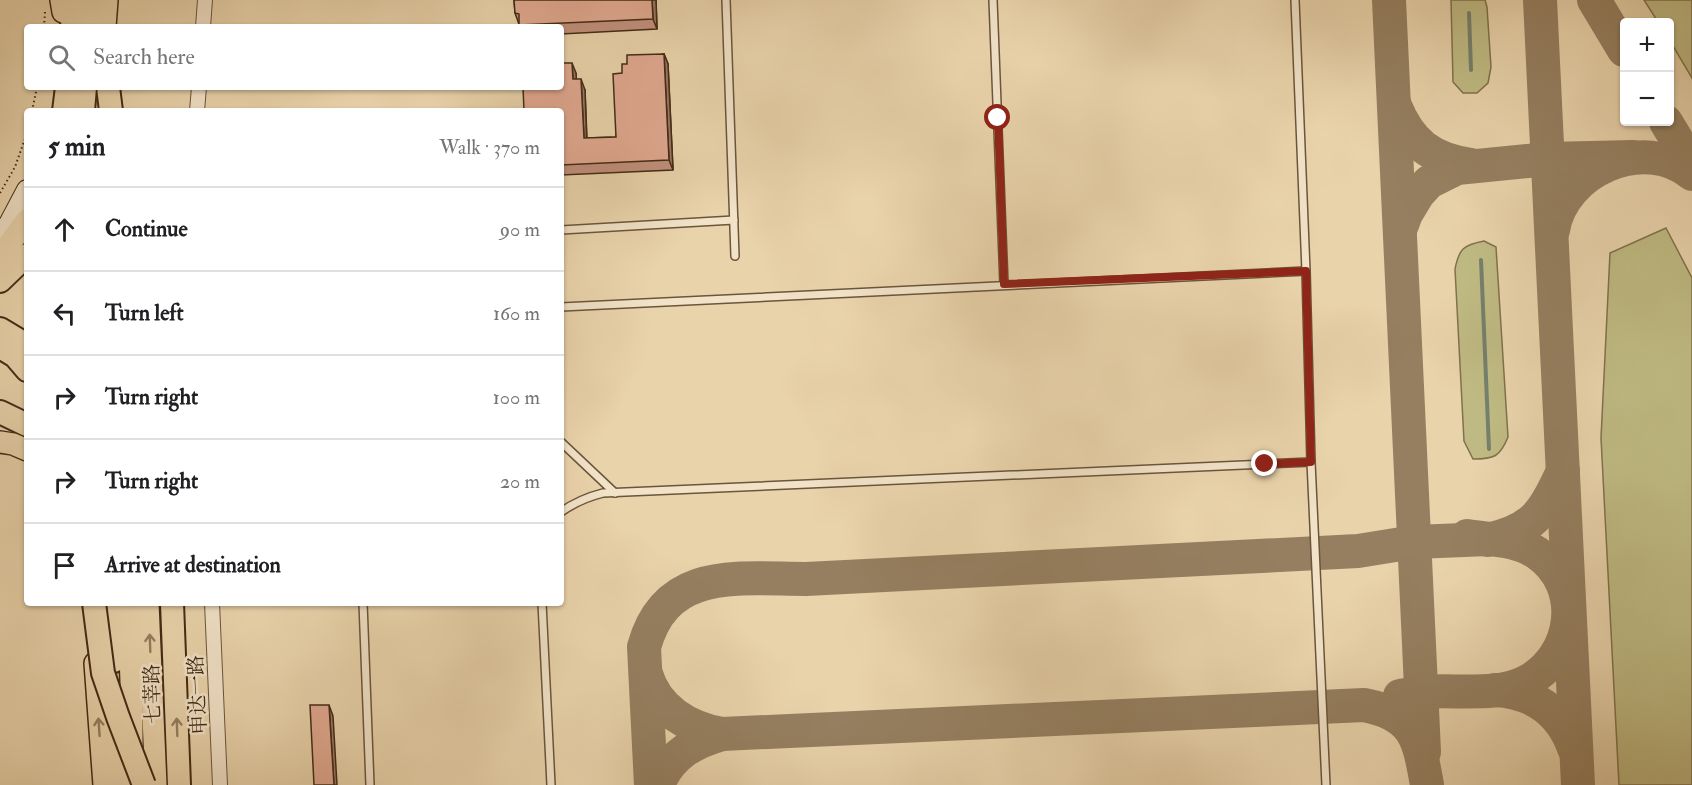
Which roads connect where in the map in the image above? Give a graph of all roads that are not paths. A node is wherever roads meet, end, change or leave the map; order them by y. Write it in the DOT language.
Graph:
graph roads {
  1 [pos="94,0"];
  2 [pos="101,0"];
  3 [pos="107,0"];
  4 [pos="205,0"];
  5 [pos="726,0"];
  6 [pos="993,0"];
  7 [pos="1295,0"];
  8 [pos="91,24"];
  9 [pos="104,24"];
  10 [pos="104,24"];
  11 [pos="203,24"];
  12 [pos="58,90"];
  13 [pos="67,90"];
  14 [pos="85,90"];
  15 [pos="102,90"];
  16 [pos="108,90"];
  17 [pos="199,90"];
  18 [pos="56,108"];
  19 [pos="64,108"];
  20 [pos="83,108"];
  21 [pos="102,108"];
  22 [pos="111,108"];
  23 [pos="197,108"];
  24 [pos="24,196"];
  25 [pos="734,220"];
  26 [pos="24,224"];
  27 [pos="564,230"];
  28 [pos="0,236"];
  29 [pos="735,256"];
  30 [pos="0,257"];
  31 [pos="24,258"];
  32 [pos="1306,271"];
  33 [pos="0,281"];
  34 [pos="1004,284"];
  35 [pos="564,307"];
  36 [pos="0,329"];
  37 [pos="24,344"];
  38 [pos="0,347"];
  39 [pos="24,366"];
  40 [pos="0,412"];
  41 [pos="24,424"];
  42 [pos="0,433"];
  43 [pos="24,434"];
  44 [pos="0,442"];
  45 [pos="564,445"];
  46 [pos="24,449"];
  47 [pos="1311,462"];
  48 [pos="615,493"];
  49 [pos="564,510"];
  50 [pos="93,606"];
  51 [pos="93,606"];
  52 [pos="111,606"];
  53 [pos="128,606"];
  54 [pos="148,606"];
  55 [pos="172,606"];
  56 [pos="212,606"];
  57 [pos="363,606"];
  58 [pos="542,606"];
  59 [pos="114,662"];
  60 [pos="117,760"];
  61 [pos="104,785"];
  62 [pos="115,785"];
  63 [pos="123,785"];
  64 [pos="132,785"];
  65 [pos="144,785"];
  66 [pos="156,785"];
  67 [pos="179,785"];
  68 [pos="220,785"];
  69 [pos="370,785"];
  70 [pos="551,785"];
  71 [pos="1326,785"];
  1 -- 8 [label="highway"];
  2 -- 9 [label="highway"];
  3 -- 10 [label="main road"];
  4 -- 11 [label="street"];
  5 -- 25 [label="lane"];
  6 -- 34 [label="lane"];
  7 -- 32 [label="lane"];
  12 -- 18 [label="main road"];
  13 -- 19 [label="highway"];
  14 -- 20 [label="highway"];
  15 -- 21 [label="main road"];
  16 -- 22 [label="highway"];
  17 -- 23 [label="street"];
  24 -- 28 [label="main road"];
  25 -- 27 [label="lane"];
  25 -- 29 [label="lane"];
  26 -- 30 [label="highway"];
  31 -- 33 [label="highway"];
  32 -- 34 [label="lane"];
  32 -- 47 [label="lane"];
  34 -- 35 [label="lane"];
  36 -- 37 [label="highway"];
  38 -- 39 [label="highway"];
  40 -- 41 [label="highway"];
  42 -- 43 [label="main road"];
  44 -- 46 [label="main road"];
  45 -- 48 [label="lane"];
  47 -- 48 [label="lane"];
  47 -- 71 [label="lane"];
  48 -- 49 [label="lane"];
  61 -- 50 [label="main road, one-way"];
  51 -- 65 [label="highway, bridge"];
  52 -- 59 [label="highway"];
  53 -- 64 [label="main road"];
  66 -- 54 [label="main road, 七莘路, one-way"];
  67 -- 55 [label="highway, one-way"];
  56 -- 68 [label="street, 申达一路"];
  57 -- 69 [label="lane"];
  58 -- 70 [label="lane"];
  59 -- 60 [label="main road"];
  60 -- 62 [label="main road"];
  60 -- 63 [label="main road"];
}
